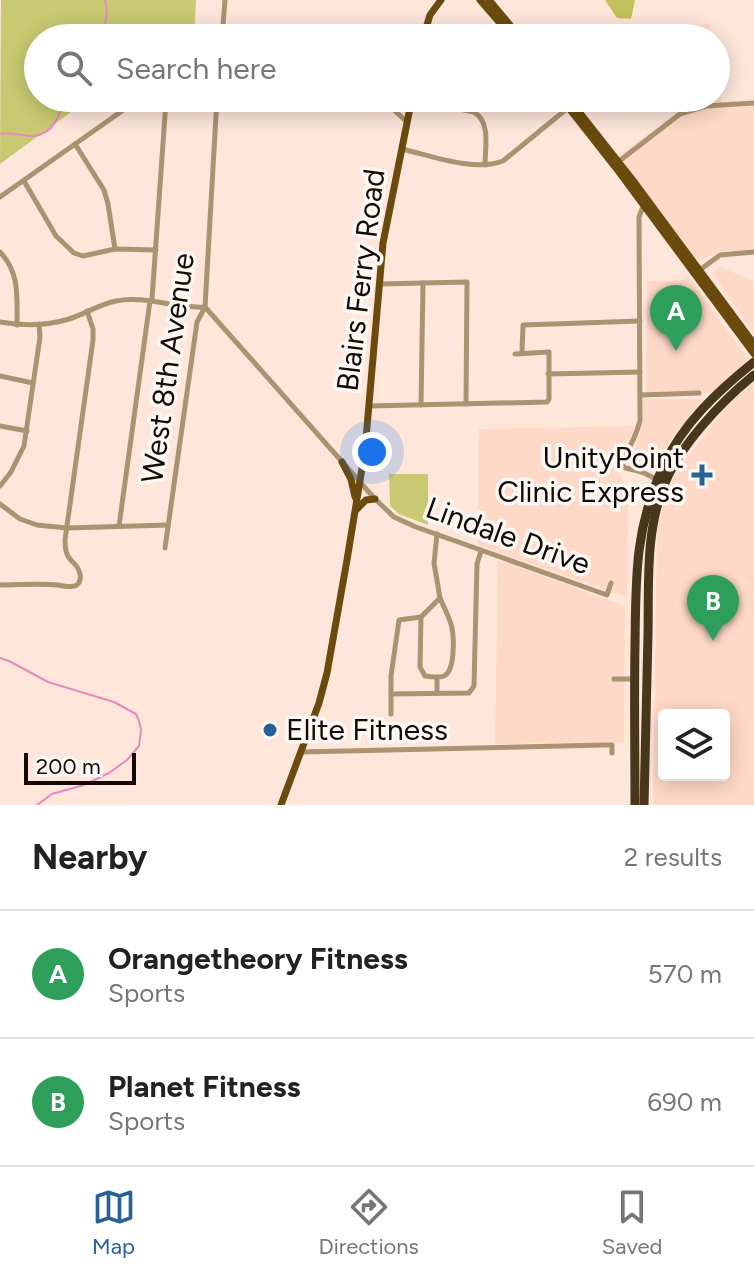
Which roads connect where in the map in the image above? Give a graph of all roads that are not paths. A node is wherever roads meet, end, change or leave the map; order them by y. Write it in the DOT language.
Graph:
graph roads {
  1 [pos="225,0"];
  2 [pos="441,0"];
  3 [pos="480,0"];
  4 [pos="489,0"];
  5 [pos="223,24"];
  6 [pos="427,24"];
  7 [pos="501,24"];
  8 [pos="509,24"];
  9 [pos="754,103"];
  10 [pos="730,105"];
  11 [pos="120,112"];
  12 [pos="165,112"];
  13 [pos="216,112"];
  14 [pos="396,112"];
  15 [pos="409,112"];
  16 [pos="474,112"];
  17 [pos="560,112"];
  18 [pos="577,112"];
  19 [pos="686,112"];
  20 [pos="407,122"];
  21 [pos="75,144"];
  22 [pos="402,149"];
  23 [pos="616,163"];
  24 [pos="485,165"];
  25 [pos="24,181"];
  26 [pos="0,197"];
  27 [pos="646,203"];
  28 [pos="650,214"];
  29 [pos="639,229"];
  30 [pos="115,249"];
  31 [pos="156,250"];
  32 [pos="0,252"];
  33 [pos="754,252"];
  34 [pos="697,271"];
  35 [pos="423,283"];
  36 [pos="379,284"];
  37 [pos="150,301"];
  38 [pos="205,307"];
  39 [pos="87,311"];
  40 [pos="640,321"];
  41 [pos="0,322"];
  42 [pos="39,324"];
  43 [pos="17,325"];
  44 [pos="754,344"];
  45 [pos="522,352"];
  46 [pos="515,354"];
  47 [pos="754,354"];
  48 [pos="754,362"];
  49 [pos="640,372"];
  50 [pos="548,374"];
  51 [pos="754,375"];
  52 [pos="0,376"];
  53 [pos="33,383"];
  54 [pos="699,393"];
  55 [pos="641,395"];
  56 [pos="466,404"];
  57 [pos="421,405"];
  58 [pos="369,406"];
  59 [pos="0,426"];
  60 [pos="27,431"];
  61 [pos="627,451"];
  62 [pos="342,462"];
  63 [pos="363,462"];
  64 [pos="642,472"];
  65 [pos="658,480"];
  66 [pos="360,482"];
  67 [pos="0,486"];
  68 [pos="375,499"];
  69 [pos="0,504"];
  70 [pos="356,507"];
  71 [pos="168,525"];
  72 [pos="119,526"];
  73 [pos="67,528"];
  74 [pos="437,534"];
  75 [pos="165,548"];
  76 [pos="481,551"];
  77 [pos="611,583"];
  78 [pos="0,585"];
  79 [pos="440,598"];
  80 [pos="421,617"];
  81 [pos="437,677"];
  82 [pos="614,679"];
  83 [pos="634,679"];
  84 [pos="647,679"];
  85 [pos="437,693"];
  86 [pos="391,694"];
  87 [pos="391,714"];
  88 [pos="301,751"];
  89 [pos="612,753"];
  90 [pos="281,805"];
  91 [pos="635,805"];
  92 [pos="644,805"];
  1 -- 5 [label="street"];
  2 -- 6 [label="main road"];
  3 -- 7 [label="main road"];
  4 -- 8 [label="main road"];
  9 -- 10 [label="street"];
  11 -- 21 [label="street"];
  12 -- 31 [label="street"];
  13 -- 38 [label="street, West 8th Avenue"];
  14 -- 20 [label="street"];
  15 -- 20 [label="main road, Blairs Ferry Road"];
  16 -- 24 [label="street"];
  17 -- 24 [label="street"];
  18 -- 23 [label="main road"];
  19 -- 23 [label="street"];
  20 -- 22 [label="main road, Blairs Ferry Road"];
  21 -- 25 [label="street"];
  21 -- 30 [label="street"];
  22 -- 24 [label="street"];
  22 -- 36 [label="main road, Blairs Ferry Road"];
  23 -- 27 [label="main road"];
  25 -- 26 [label="street"];
  25 -- 30 [label="street"];
  27 -- 28 [label="main road"];
  27 -- 29 [label="street"];
  27 -- 34 [label="main road"];
  28 -- 29 [label="street"];
  28 -- 34 [label="main road"];
  29 -- 40 [label="street"];
  30 -- 31 [label="street"];
  31 -- 37 [label="street"];
  32 -- 43 [label="street"];
  33 -- 34 [label="street"];
  34 -- 44 [label="main road"];
  34 -- 47 [label="main road"];
  35 -- 36 [label="street"];
  35 -- 56 [label="street"];
  35 -- 57 [label="street"];
  36 -- 58 [label="main road, Blairs Ferry Road"];
  37 -- 38 [label="street"];
  37 -- 39 [label="street"];
  37 -- 72 [label="street"];
  38 -- 62 [label="street, Lindale Drive"];
  38 -- 71 [label="street, West 8th Avenue"];
  39 -- 42 [label="street"];
  39 -- 73 [label="street"];
  40 -- 45 [label="street"];
  40 -- 49 [label="street"];
  41 -- 43 [label="street"];
  42 -- 43 [label="street"];
  42 -- 53 [label="street"];
  45 -- 46 [label="street"];
  45 -- 50 [label="street"];
  48 -- 65 [label="highway"];
  49 -- 50 [label="street"];
  49 -- 55 [label="street"];
  50 -- 56 [label="street"];
  51 -- 84 [label="highway"];
  52 -- 53 [label="street"];
  53 -- 60 [label="street"];
  54 -- 55 [label="street"];
  55 -- 61 [label="street"];
  56 -- 57 [label="street"];
  57 -- 58 [label="street"];
  58 -- 63 [label="main road, Blairs Ferry Road"];
  59 -- 60 [label="street"];
  60 -- 67 [label="street"];
  61 -- 64 [label="street"];
  61 -- 64 [label="street"];
  62 -- 63 [label="main road"];
  62 -- 66 [label="street, Lindale Drive"];
  62 -- 70 [label="main road"];
  63 -- 66 [label="main road, Blairs Ferry Road"];
  64 -- 65 [label="street"];
  65 -- 83 [label="highway"];
  66 -- 68 [label="street, Lindale Drive"];
  66 -- 70 [label="main road, Blairs Ferry Road"];
  68 -- 70 [label="main road"];
  68 -- 74 [label="street, Lindale Drive"];
  69 -- 73 [label="street"];
  70 -- 88 [label="main road, Blairs Ferry Road"];
  71 -- 72 [label="street"];
  71 -- 75 [label="street, West 8th Avenue"];
  72 -- 73 [label="street"];
  73 -- 78 [label="street"];
  74 -- 76 [label="street, Lindale Drive"];
  74 -- 79 [label="street"];
  76 -- 77 [label="street, Lindale Drive"];
  76 -- 85 [label="street"];
  79 -- 80 [label="street"];
  79 -- 81 [label="street"];
  80 -- 81 [label="street"];
  80 -- 86 [label="street"];
  81 -- 85 [label="street"];
  82 -- 83 [label="street"];
  83 -- 84 [label="street"];
  83 -- 91 [label="highway"];
  84 -- 92 [label="highway"];
  85 -- 86 [label="street"];
  86 -- 87 [label="street"];
  88 -- 89 [label="street"];
  88 -- 90 [label="main road, Blairs Ferry Road"];
}
